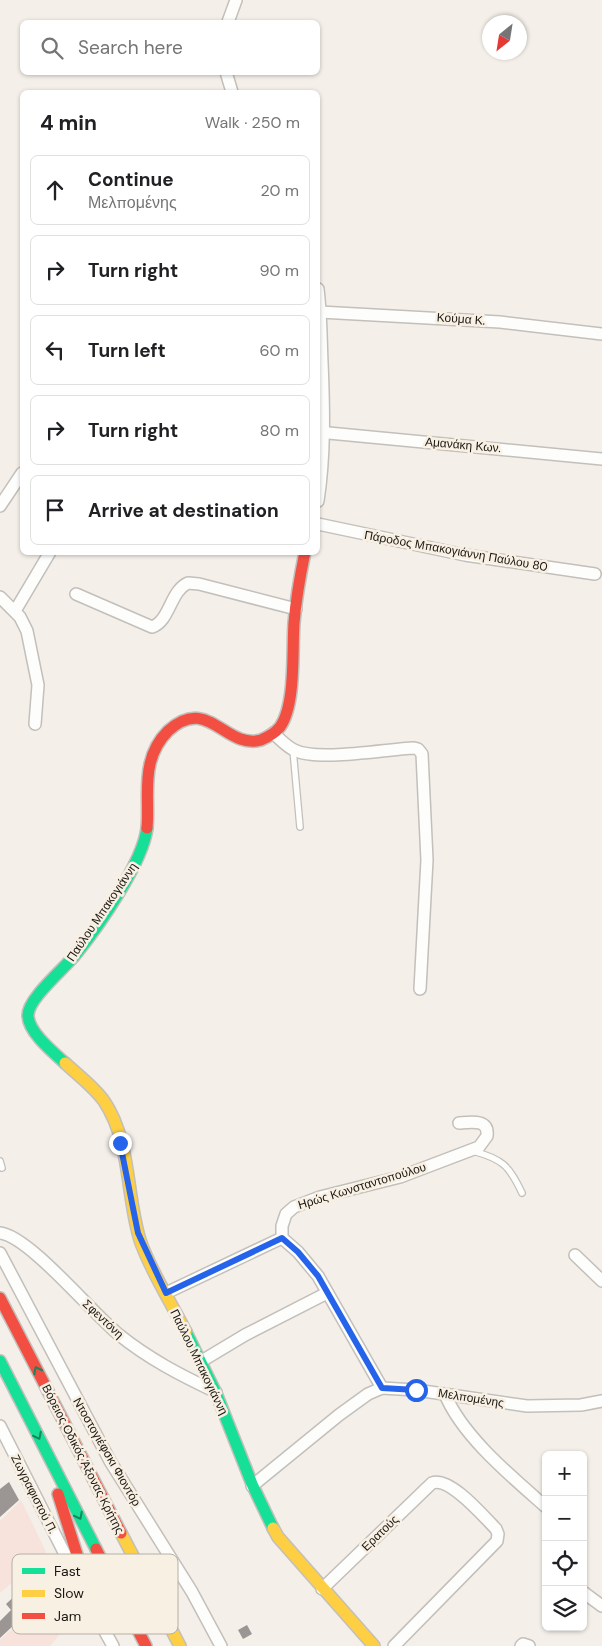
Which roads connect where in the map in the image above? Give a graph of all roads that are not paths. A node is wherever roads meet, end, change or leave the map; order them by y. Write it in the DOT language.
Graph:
graph roads {
  1 [pos="236,0"];
  2 [pos="229,20"];
  3 [pos="227,75"];
  4 [pos="231,90"];
  5 [pos="320,312"];
  6 [pos="602,334"];
  7 [pos="320,432"];
  8 [pos="602,459"];
  9 [pos="20,476"];
  10 [pos="320,483"];
  11 [pos="0,506"];
  12 [pos="320,524"];
  13 [pos="48,555"];
  14 [pos="305,555"];
  15 [pos="595,574"];
  16 [pos="76,594"];
  17 [pos="0,596"];
  18 [pos="296,608"];
  19 [pos="15,611"];
  20 [pos="35,724"];
  21 [pos="274,733"];
  22 [pos="293,750"];
  23 [pos="300,827"];
  24 [pos="420,989"];
  25 [pos="459,1123"];
  26 [pos="470,1150"];
  27 [pos="0,1161"];
  28 [pos="2,1168"];
  29 [pos="522,1193"];
  30 [pos="0,1233"];
  31 [pos="282,1238"];
  32 [pos="0,1254"];
  33 [pos="575,1255"];
  34 [pos="602,1281"];
  35 [pos="166,1293"];
  36 [pos="326,1293"];
  37 [pos="0,1298"];
  38 [pos="0,1361"];
  39 [pos="200,1362"];
  40 [pos="382,1388"];
  41 [pos="216,1392"];
  42 [pos="445,1394"];
  43 [pos="602,1401"];
  44 [pos="0,1426"];
  45 [pos="56,1472"];
  46 [pos="252,1486"];
  47 [pos="542,1503"];
  48 [pos="65,1554"];
  49 [pos="76,1554"];
  50 [pos="98,1554"];
  51 [pos="132,1554"];
  52 [pos="168,1554"];
  53 [pos="178,1570"];
  54 [pos="322,1588"];
  55 [pos="587,1595"];
  56 [pos="602,1606"];
  57 [pos="106,1634"];
  58 [pos="140,1634"];
  59 [pos="174,1634"];
  60 [pos="113,1646"];
  61 [pos="146,1646"];
  62 [pos="180,1646"];
  63 [pos="221,1646"];
  64 [pos="374,1646"];
  65 [pos="394,1646"];
  1 -- 2 [label="street"];
  3 -- 4 [label="street"];
  5 -- 6 [label="street, Κούμα Κ."];
  5 -- 7 [label="street"];
  7 -- 8 [label="street, Αμανάκη Κων."];
  7 -- 10 [label="street"];
  9 -- 11 [label="street"];
  12 -- 15 [label="street, Πάροδος Μπακογιάννη Παύλου 80"];
  13 -- 19 [label="street"];
  14 -- 18 [label="main road"];
  16 -- 18 [label="street"];
  17 -- 19 [label="street"];
  18 -- 21 [label="main road"];
  19 -- 20 [label="street"];
  21 -- 22 [label="street"];
  21 -- 35 [label="main road, Παύλου Μπακογιάννη"];
  22 -- 23 [label="lane"];
  22 -- 24 [label="street"];
  25 -- 26 [label="street, Ηρώς Κωνσταντοπούλου"];
  26 -- 29 [label="lane"];
  26 -- 31 [label="street, Ηρώς Κωνσταντοπούλου"];
  27 -- 28 [label="lane"];
  30 -- 41 [label="street, Σφεντόνη"];
  31 -- 35 [label="street"];
  31 -- 36 [label="street"];
  32 -- 52 [label="street, Ντοστογιέφσκι Φιοντόρ"];
  33 -- 34 [label="street"];
  35 -- 39 [label="main road, Παύλου Μπακογιάννη"];
  36 -- 39 [label="street"];
  36 -- 40 [label="street"];
  51 -- 37 [label="main road, Βόρειος Οδικός Άξονας Κρήτης, one-way"];
  38 -- 45 [label="main road, one-way"];
  39 -- 41 [label="main road, Παύλου Μπακογιάννη"];
  40 -- 42 [label="street, Μελπομένης"];
  40 -- 46 [label="street, Μελπομένης"];
  41 -- 46 [label="main road, Παύλου Μπακογιάννη"];
  42 -- 43 [label="street, Μελπομένης"];
  42 -- 47 [label="street"];
  44 -- 48 [label="street, Ζωγραφιστού Π."];
  45 -- 49 [label="main road"];
  45 -- 50 [label="main road, one-way"];
  46 -- 54 [label="main road, Παύλου Μπακογιάννη"];
  53 -- 63 [label="street, Ντοστογιέφσκι Φιοντόρ"];
  54 -- 64 [label="main road, Παύλου Μπακογιάννη"];
  54 -- 65 [label="street, Ερατούς"];
  55 -- 56 [label="street"];
  57 -- 60 [label="street, Ζωγραφιστού Π."];
  58 -- 61 [label="main road, one-way"];
  62 -- 59 [label="main road, Βόρειος Οδικός Άξονας Κρήτης, one-way"];
}
